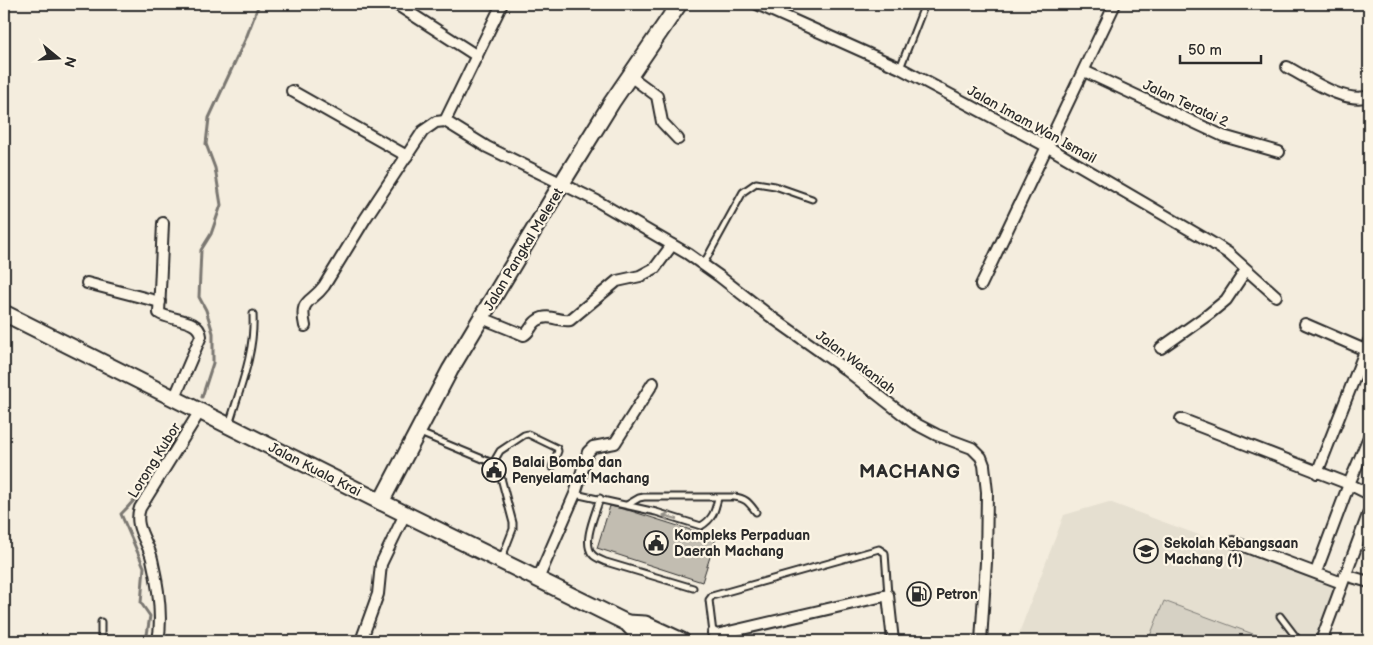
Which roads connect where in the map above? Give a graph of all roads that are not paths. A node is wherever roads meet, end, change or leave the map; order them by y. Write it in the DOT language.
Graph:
graph roads {
  1 [pos="396,4"];
  2 [pos="502,4"];
  3 [pos="679,4"];
  4 [pos="757,4"];
  5 [pos="925,4"];
  6 [pos="1116,4"];
  7 [pos="477,56"];
  8 [pos="1287,67"];
  9 [pos="900,68"];
  10 [pos="1084,71"];
  11 [pos="630,76"];
  12 [pos="292,91"];
  13 [pos="1369,96"];
  14 [pos="445,121"];
  15 [pos="678,138"];
  16 [pos="1048,148"];
  17 [pos="1279,152"];
  18 [pos="407,156"];
  19 [pos="562,183"];
  20 [pos="812,198"];
  21 [pos="163,223"];
  22 [pos="672,245"];
  23 [pos="703,265"];
  24 [pos="1246,270"];
  25 [pos="87,283"];
  26 [pos="981,285"];
  27 [pos="1276,296"];
  28 [pos="160,302"];
  29 [pos="4,312"];
  30 [pos="253,314"];
  31 [pos="482,318"];
  32 [pos="1305,324"];
  33 [pos="305,326"];
  34 [pos="1367,345"];
  35 [pos="1161,348"];
  36 [pos="653,383"];
  37 [pos="175,397"];
  38 [pos="200,411"];
  39 [pos="1181,419"];
  40 [pos="229,425"];
  41 [pos="417,432"];
  42 [pos="1369,436"];
  43 [pos="492,464"];
  44 [pos="552,467"];
  45 [pos="1317,473"];
  46 [pos="1349,484"];
  47 [pos="576,494"];
  48 [pos="1369,494"];
  49 [pos="600,498"];
  50 [pos="718,498"];
  51 [pos="381,502"];
  52 [pos="627,505"];
  53 [pos="756,512"];
  54 [pos="1369,512"];
  55 [pos="405,514"];
  56 [pos="1233,542"];
  57 [pos="501,561"];
  58 [pos="1316,572"];
  59 [pos="538,578"];
  60 [pos="1344,579"];
  61 [pos="1369,582"];
  62 [pos="692,588"];
  63 [pos="888,595"];
  64 [pos="1280,616"];
  65 [pos="101,622"];
  66 [pos="627,623"];
  67 [pos="713,633"];
  68 [pos="101,641"];
  69 [pos="158,641"];
  70 [pos="361,641"];
  71 [pos="649,641"];
  72 [pos="682,641"];
  73 [pos="893,641"];
  74 [pos="981,641"];
  75 [pos="1299,641"];
  76 [pos="1321,641"];
  1 -- 7 [label="street"];
  2 -- 7 [label="street"];
  3 -- 11 [label="main road, Jalan Pangkal Meleret"];
  4 -- 9 [label="street, Jalan Imam Wan Ismail"];
  5 -- 9 [label="lane"];
  6 -- 10 [label="street"];
  7 -- 14 [label="street"];
  8 -- 13 [label="street"];
  9 -- 16 [label="street, Jalan Imam Wan Ismail"];
  10 -- 16 [label="street"];
  10 -- 17 [label="street, Jalan Teratai 2"];
  11 -- 15 [label="street"];
  11 -- 19 [label="main road, Jalan Pangkal Meleret"];
  12 -- 18 [label="street"];
  14 -- 18 [label="street"];
  14 -- 19 [label="street, Jalan Wataniah"];
  16 -- 24 [label="street, Jalan Imam Wan Ismail"];
  16 -- 26 [label="street"];
  18 -- 33 [label="street"];
  19 -- 22 [label="street, Jalan Wataniah"];
  19 -- 31 [label="main road, Jalan Pangkal Meleret"];
  20 -- 23 [label="lane"];
  21 -- 28 [label="street"];
  22 -- 23 [label="street, Jalan Wataniah"];
  22 -- 31 [label="street"];
  23 -- 74 [label="street, Jalan Wataniah"];
  24 -- 27 [label="street, Jalan Imam Wan Ismail"];
  24 -- 35 [label="street"];
  25 -- 28 [label="street"];
  28 -- 37 [label="street"];
  29 -- 37 [label="main road, Jalan Kuala Krai"];
  30 -- 40 [label="lane"];
  31 -- 41 [label="main road, Jalan Pangkal Meleret"];
  32 -- 34 [label="street"];
  34 -- 45 [label="street"];
  36 -- 47 [label="street"];
  37 -- 38 [label="main road, Jalan Kuala Krai"];
  38 -- 40 [label="main road, Jalan Kuala Krai"];
  38 -- 69 [label="street, Lorong Kubor"];
  39 -- 45 [label="street"];
  40 -- 51 [label="main road, Jalan Kuala Krai"];
  41 -- 43 [label="lane"];
  41 -- 51 [label="main road, Jalan Pangkal Meleret"];
  42 -- 46 [label="street"];
  43 -- 44 [label="lane"];
  43 -- 57 [label="lane"];
  45 -- 46 [label="street"];
  46 -- 48 [label="street"];
  46 -- 58 [label="street"];
  47 -- 49 [label="lane"];
  47 -- 59 [label="street"];
  49 -- 52 [label="lane"];
  49 -- 62 [label="lane"];
  50 -- 52 [label="lane"];
  50 -- 52 [label="lane, one-way"];
  50 -- 53 [label="lane"];
  51 -- 55 [label="main road, Jalan Kuala Krai"];
  54 -- 60 [label="street"];
  55 -- 57 [label="main road, Jalan Kuala Krai"];
  55 -- 70 [label="street"];
  56 -- 58 [label="street"];
  57 -- 59 [label="main road, Jalan Kuala Krai"];
  58 -- 60 [label="street"];
  59 -- 66 [label="main road, Jalan Kuala Krai"];
  60 -- 61 [label="street"];
  60 -- 76 [label="street"];
  63 -- 67 [label="street"];
  63 -- 67 [label="lane"];
  63 -- 73 [label="street"];
  64 -- 75 [label="lane"];
  65 -- 68 [label="lane"];
  66 -- 71 [label="main road, Jalan Kuala Krai"];
  66 -- 72 [label="main road, Jalan Kuala Krai"];
}
